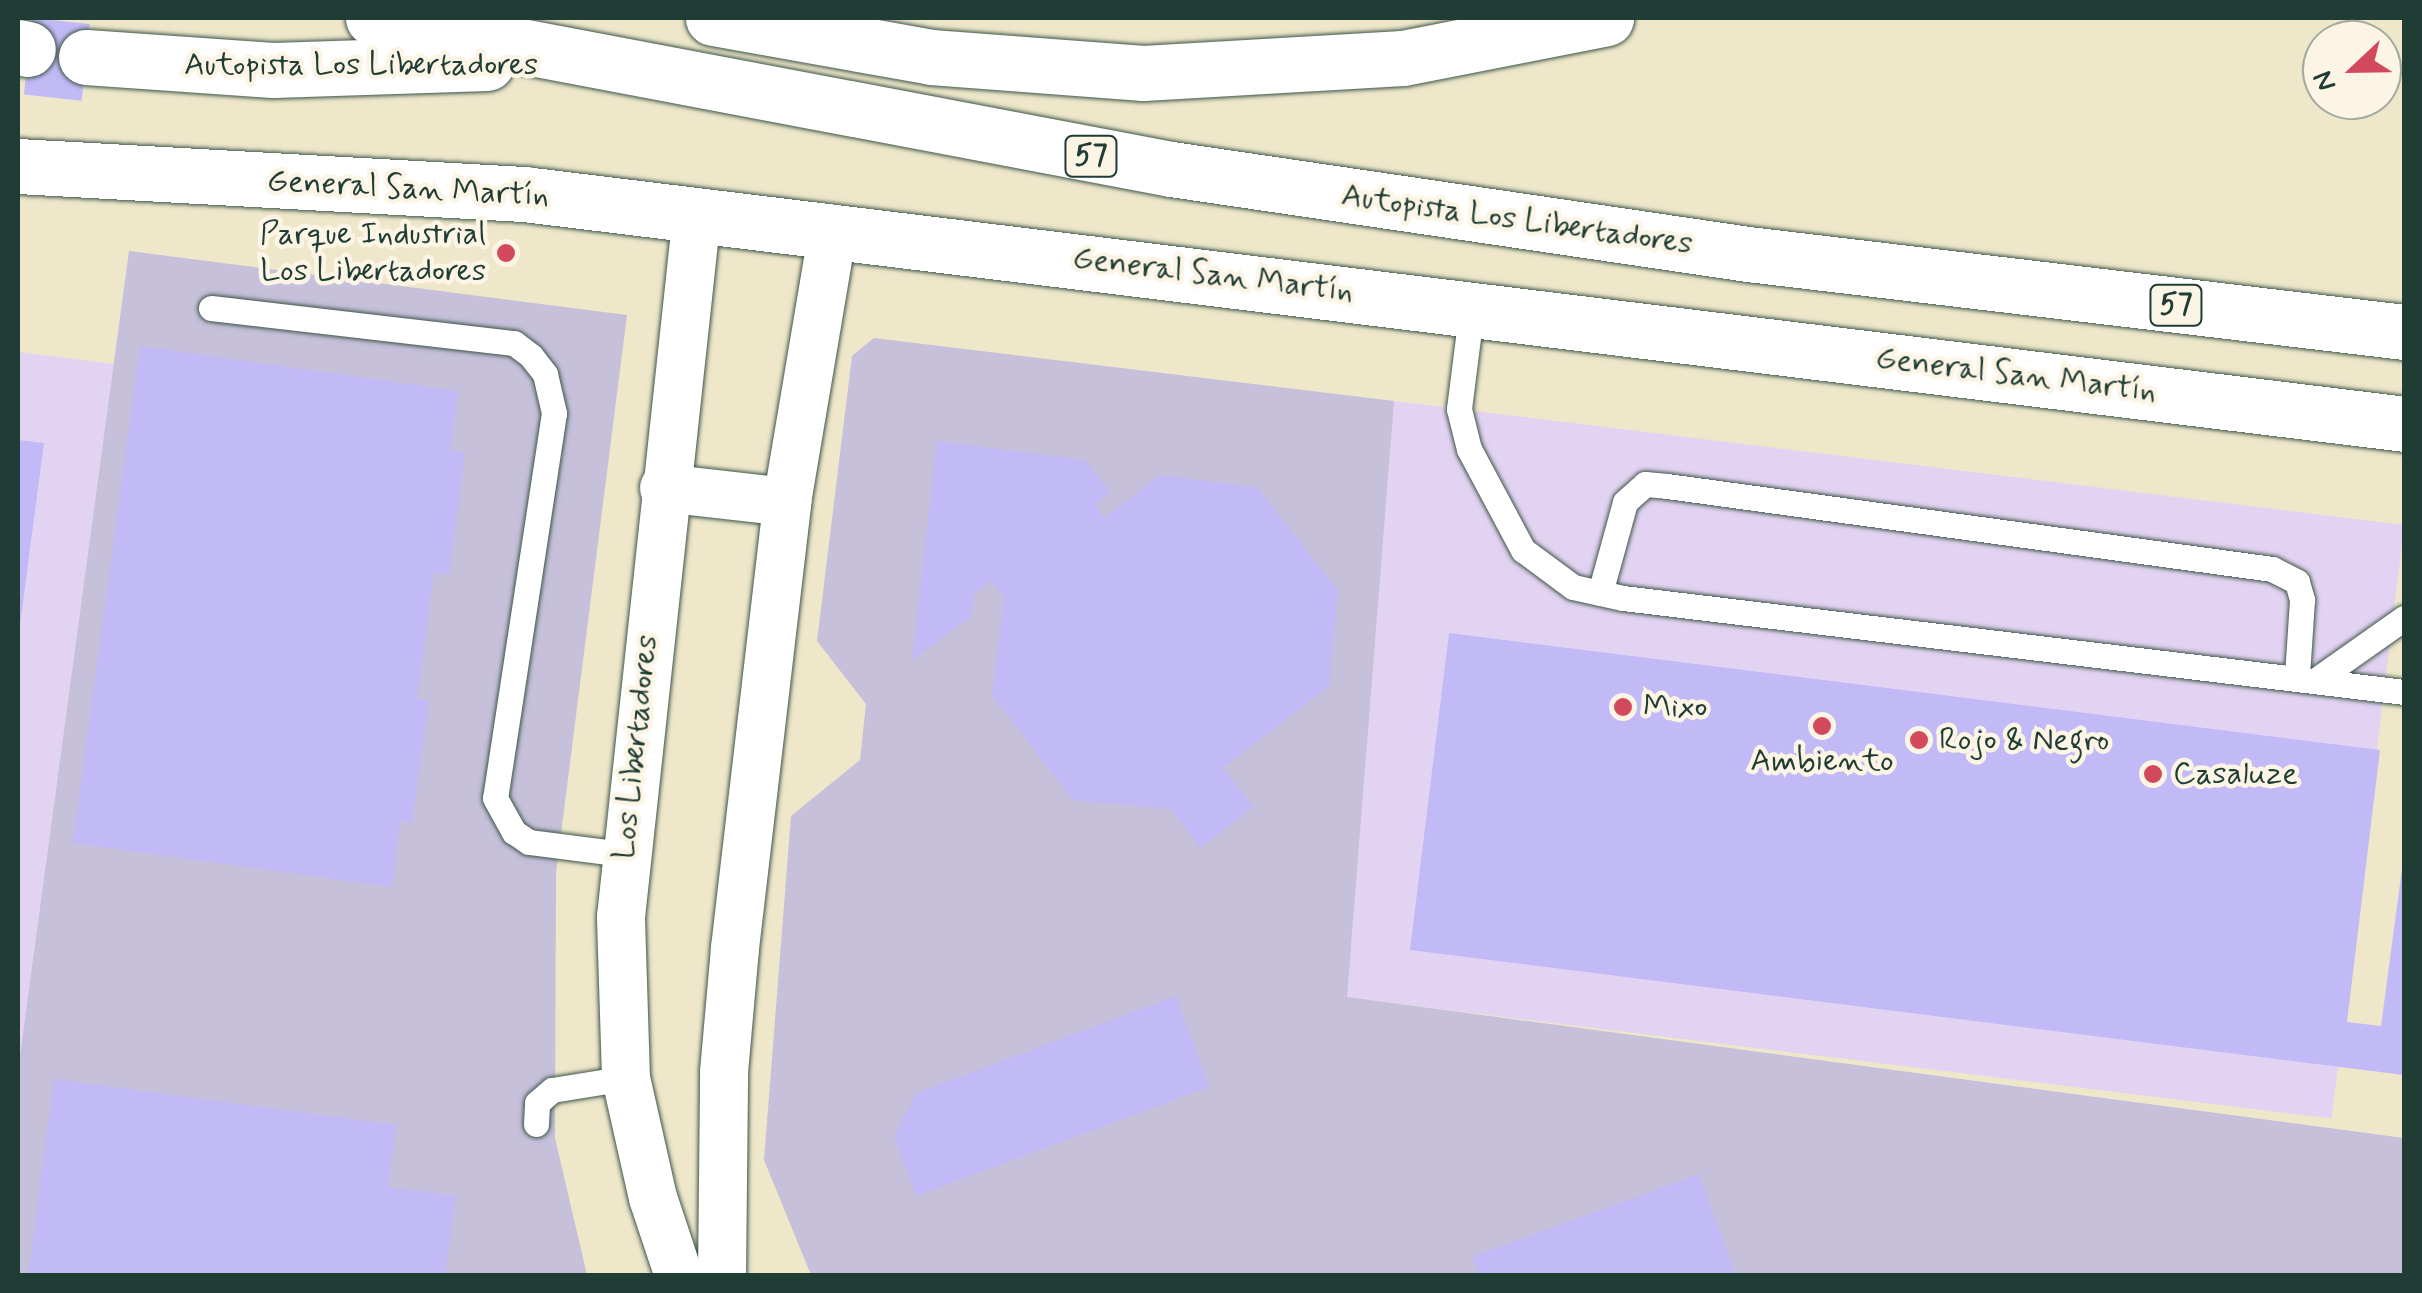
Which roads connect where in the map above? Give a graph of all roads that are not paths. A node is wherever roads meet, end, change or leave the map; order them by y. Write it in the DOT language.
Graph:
graph roads {
  1 [pos="373,18"];
  2 [pos="714,18"];
  3 [pos="910,18"];
  4 [pos="1606,18"];
  5 [pos="86,57"];
  6 [pos="636,66"];
  7 [pos="1216,72"];
  8 [pos="18,166"];
  9 [pos="696,214"];
  10 [pos="833,230"];
  11 [pos="1472,306"];
  12 [pos="211,308"];
  13 [pos="2404,332"];
  14 [pos="2404,424"];
  15 [pos="664,488"];
  16 [pos="787,502"];
  17 [pos="1600,593"];
  18 [pos="2404,618"];
  19 [pos="2308,677"];
  20 [pos="2404,692"];
  21 [pos="623,854"];
  22 [pos="626,1078"];
  23 [pos="536,1124"];
  24 [pos="680,1276"];
  25 [pos="722,1276"];
  1 -- 6 [label="main road, Autopista Los Libertadores / 57"];
  2 -- 7 [label="main road"];
  3 -- 7 [label="main road"];
  4 -- 7 [label="main road"];
  5 -- 6 [label="main road, Autopista Los Libertadores / 57"];
  6 -- 13 [label="main road, Autopista Los Libertadores / 57"];
  8 -- 9 [label="main road, General San Martín"];
  9 -- 10 [label="main road, General San Martín"];
  9 -- 15 [label="street, Los Libertadores"];
  10 -- 11 [label="main road, General San Martín"];
  10 -- 16 [label="street"];
  11 -- 14 [label="main road, General San Martín"];
  11 -- 17 [label="lane"];
  12 -- 21 [label="lane"];
  15 -- 16 [label="street"];
  15 -- 21 [label="street, Los Libertadores"];
  16 -- 25 [label="street"];
  17 -- 19 [label="lane"];
  17 -- 19 [label="lane"];
  18 -- 19 [label="lane"];
  19 -- 20 [label="lane"];
  21 -- 22 [label="street, Los Libertadores"];
  22 -- 23 [label="lane"];
  22 -- 24 [label="street, Los Libertadores"];
}
